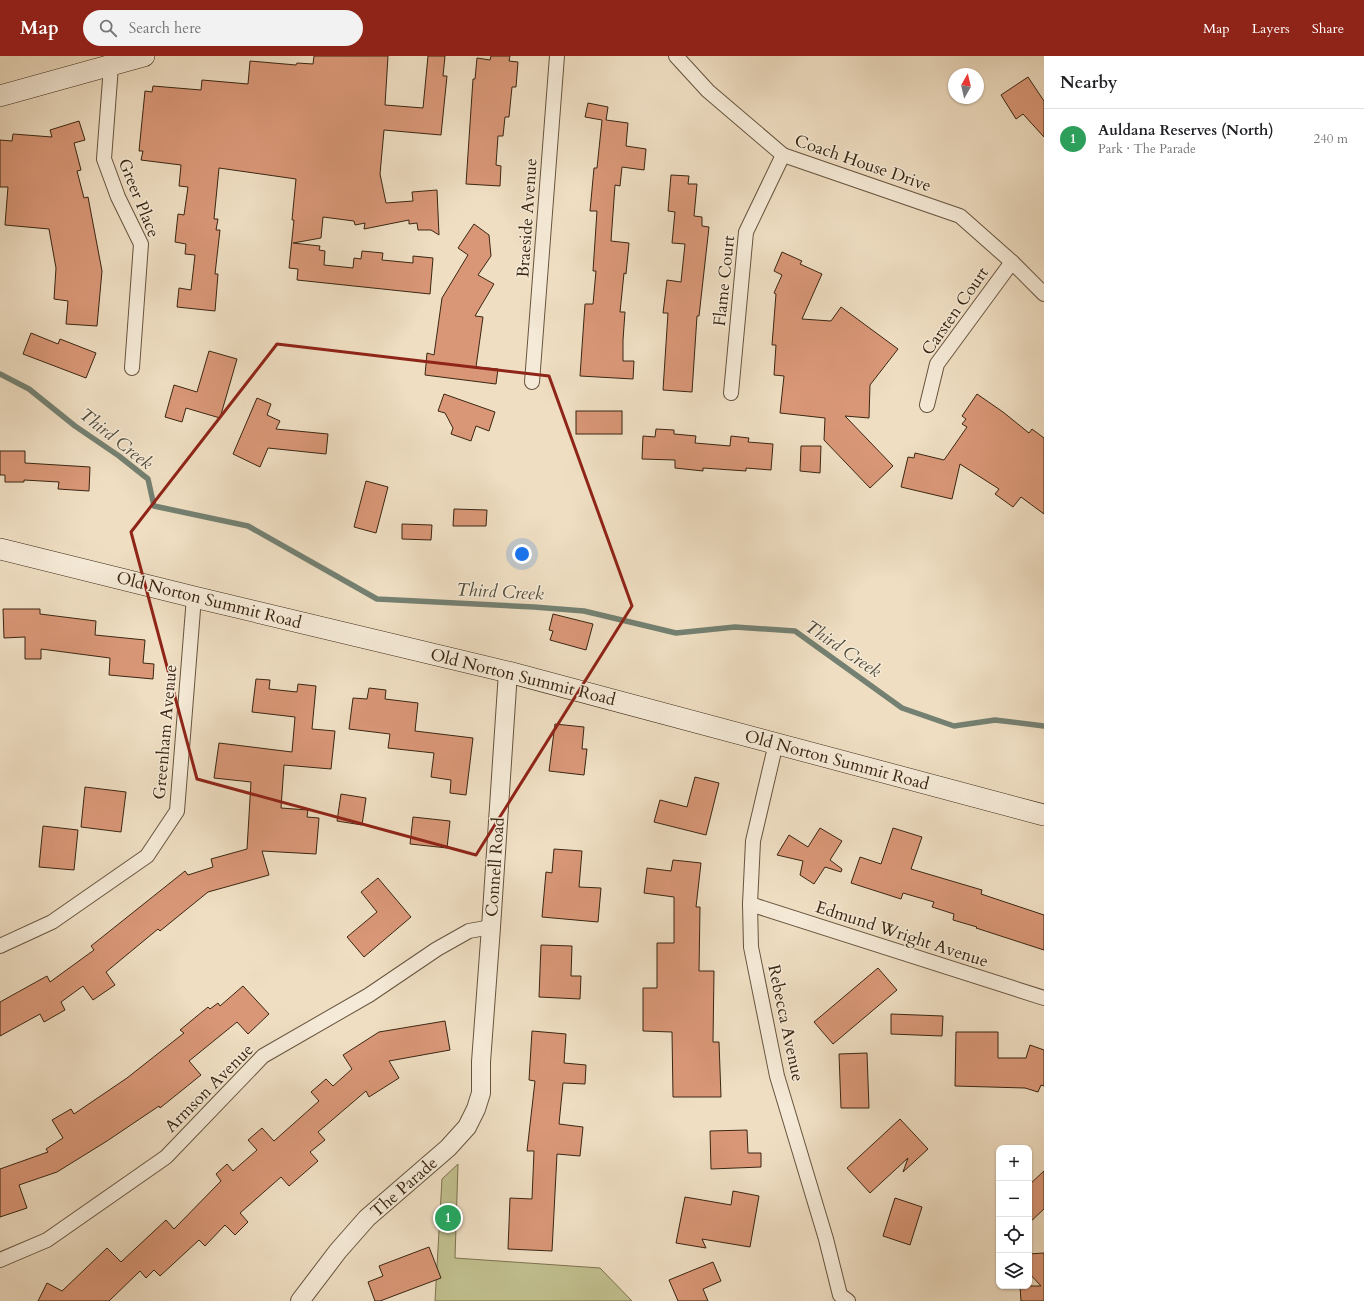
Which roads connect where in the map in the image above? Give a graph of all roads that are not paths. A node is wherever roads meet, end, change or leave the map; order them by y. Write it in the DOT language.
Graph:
graph roads {
  1 [pos="144,56"];
  2 [pos="557,56"];
  3 [pos="676,56"];
  4 [pos="111,66"];
  5 [pos="0,96"];
  6 [pos="783,155"];
  7 [pos="1012,262"];
  8 [pos="1044,294"];
  9 [pos="132,368"];
  10 [pos="532,382"];
  11 [pos="732,393"];
  12 [pos="927,405"];
  13 [pos="0,549"];
  14 [pos="194,597"];
  15 [pos="508,672"];
  16 [pos="776,743"];
  17 [pos="1044,815"];
  18 [pos="750,904"];
  19 [pos="491,927"];
  20 [pos="0,946"];
  21 [pos="1044,998"];
  22 [pos="481,1062"];
  23 [pos="0,1260"];
  24 [pos="300,1301"];
  25 [pos="848,1301"];
  1 -- 4 [label="main road"];
  2 -- 10 [label="street, Braeside Avenue"];
  3 -- 6 [label="street, Coach House Drive"];
  4 -- 5 [label="main road"];
  4 -- 9 [label="street, Greer Place"];
  6 -- 7 [label="street, Coach House Drive"];
  6 -- 11 [label="street, Flame Court"];
  7 -- 8 [label="street, Coach House Drive"];
  7 -- 12 [label="street, Carsten Court"];
  13 -- 14 [label="main road, Old Norton Summit Road"];
  14 -- 15 [label="main road, Old Norton Summit Road"];
  14 -- 20 [label="street, Greenham Avenue"];
  15 -- 16 [label="main road, Old Norton Summit Road"];
  15 -- 19 [label="street, Connell Road"];
  16 -- 17 [label="main road, Old Norton Summit Road"];
  16 -- 18 [label="street, Rebecca Avenue"];
  18 -- 21 [label="street, Edmund Wright Avenue"];
  18 -- 25 [label="street, Rebecca Avenue"];
  19 -- 22 [label="street, Connell Road"];
  19 -- 23 [label="street, Armson Avenue"];
  22 -- 24 [label="street, The Parade"];
}
